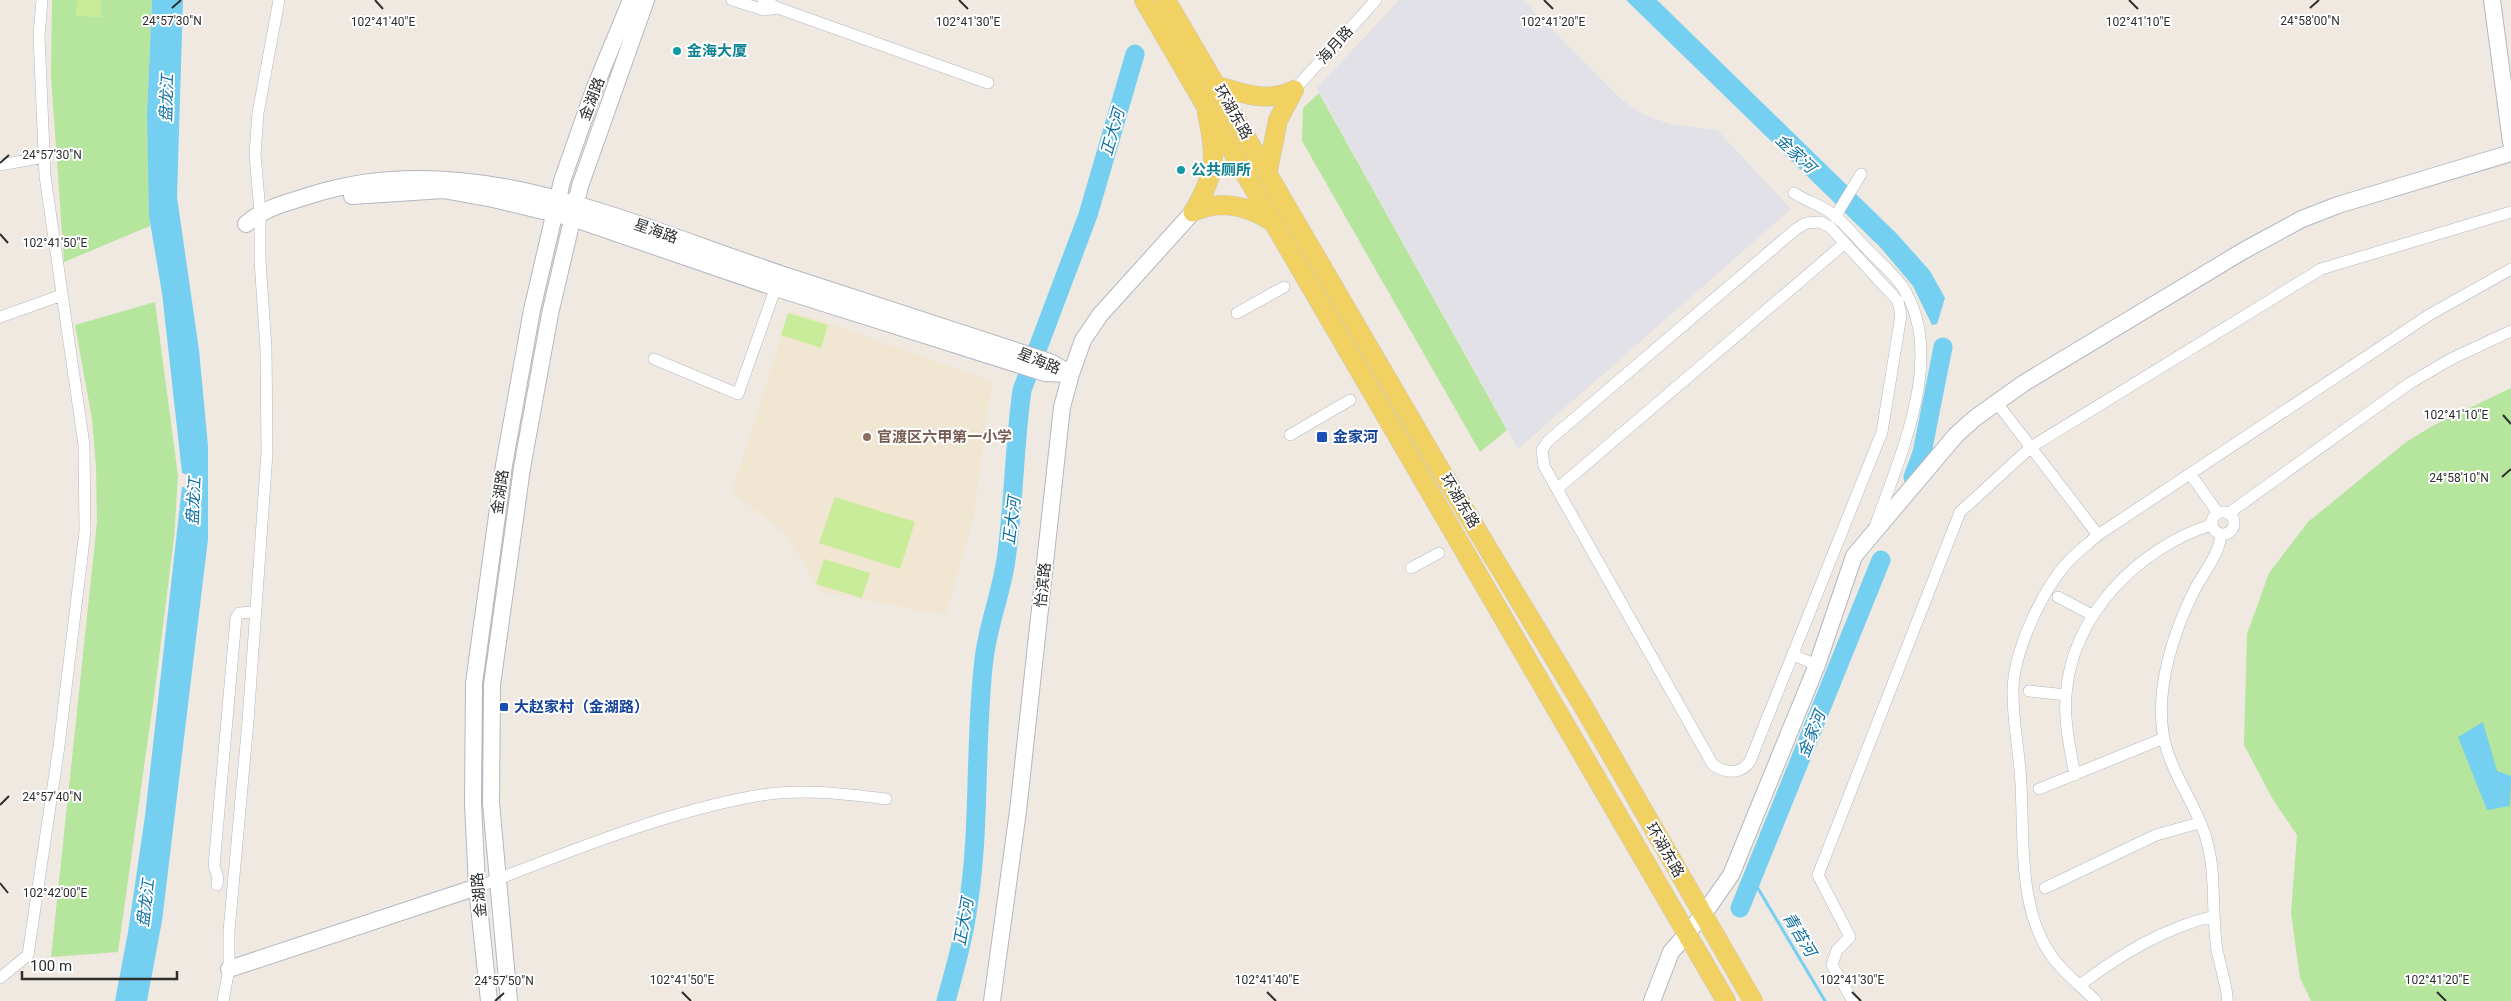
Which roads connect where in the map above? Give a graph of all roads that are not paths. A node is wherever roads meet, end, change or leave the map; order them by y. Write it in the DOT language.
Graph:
graph roads {
  1 [pos="42,0"];
  2 [pos="279,0"];
  3 [pos="632,0"];
  4 [pos="646,0"];
  5 [pos="732,0"];
  6 [pos="763,0"];
  7 [pos="1144,0"];
  8 [pos="1166,0"];
  9 [pos="1376,0"];
  10 [pos="2492,0"];
  11 [pos="778,8"];
  12 [pos="988,83"];
  13 [pos="1218,86"];
  14 [pos="1294,90"];
  15 [pos="1203,98"];
  16 [pos="2511,142"];
  17 [pos="2511,153"];
  18 [pos="44,157"];
  19 [pos="0,165"];
  20 [pos="1268,171"];
  21 [pos="1861,174"];
  22 [pos="1794,193"];
  23 [pos="556,207"];
  24 [pos="574,211"];
  25 [pos="1193,212"];
  26 [pos="2511,212"];
  27 [pos="1838,213"];
  28 [pos="260,217"];
  29 [pos="1276,224"];
  30 [pos="1845,243"];
  31 [pos="2511,269"];
  32 [pos="778,281"];
  33 [pos="1284,287"];
  34 [pos="62,295"];
  35 [pos="1237,313"];
  36 [pos="0,318"];
  37 [pos="2511,331"];
  38 [pos="654,359"];
  39 [pos="1070,374"];
  40 [pos="1350,400"];
  41 [pos="1997,403"];
  42 [pos="1290,435"];
  43 [pos="2031,447"];
  44 [pos="2191,475"];
  45 [pos="1557,489"];
  46 [pos="2223,513"];
  47 [pos="2212,524"];
  48 [pos="1874,531"];
  49 [pos="2221,534"];
  50 [pos="2098,535"];
  51 [pos="1836,549"];
  52 [pos="1439,553"];
  53 [pos="1854,556"];
  54 [pos="1411,568"];
  55 [pos="2058,598"];
  56 [pos="254,612"];
  57 [pos="2092,615"];
  58 [pos="1792,655"];
  59 [pos="1816,666"];
  60 [pos="2029,691"];
  61 [pos="2066,695"];
  62 [pos="2164,738"];
  63 [pos="2075,775"];
  64 [pos="2039,790"];
  65 [pos="886,799"];
  66 [pos="2199,823"];
  67 [pos="498,879"];
  68 [pos="217,885"];
  69 [pos="477,887"];
  70 [pos="2045,888"];
  71 [pos="1703,915"];
  72 [pos="2214,916"];
  73 [pos="1686,933"];
  74 [pos="229,969"];
  75 [pos="0,978"];
  76 [pos="2080,985"];
  77 [pos="223,1001"];
  78 [pos="489,1001"];
  79 [pos="509,1001"];
  80 [pos="992,1001"];
  81 [pos="1652,1001"];
  82 [pos="1726,1001"];
  83 [pos="1754,1001"];
  84 [pos="1853,1001"];
  85 [pos="2096,1001"];
  86 [pos="2227,1001"];
  1 -- 18 [label="street"];
  2 -- 28 [label="street"];
  3 -- 23 [label="street, 金湖路"];
  4 -- 24 [label="street, 金湖路"];
  5 -- 11 [label="street"];
  6 -- 11 [label="street"];
  7 -- 15 [label="main road, 环湖东路"];
  8 -- 13 [label="main road, 环湖东路"];
  9 -- 14 [label="street, 海月路"];
  10 -- 16 [label="street"];
  11 -- 12 [label="street"];
  13 -- 14 [label="main road"];
  13 -- 20 [label="main road, 环湖东路"];
  14 -- 20 [label="main road"];
  15 -- 25 [label="main road"];
  15 -- 29 [label="main road, 环湖东路"];
  17 -- 41 [label="street"];
  18 -- 19 [label="street"];
  18 -- 34 [label="street"];
  20 -- 71 [label="main road, 环湖东路"];
  21 -- 27 [label="street"];
  22 -- 27 [label="street"];
  23 -- 24 [label="street, 星海路"];
  23 -- 28 [label="street, 星海路"];
  23 -- 69 [label="street, 金湖路"];
  24 -- 32 [label="street, 星海路"];
  24 -- 67 [label="street, 金湖路"];
  25 -- 29 [label="main road"];
  25 -- 39 [label="street, 怡滨路"];
  26 -- 43 [label="street"];
  27 -- 48 [label="street"];
  28 -- 56 [label="street"];
  29 -- 73 [label="main road, 环湖东路"];
  30 -- 45 [label="street"];
  30 -- 45 [label="street"];
  30 -- 51 [label="street"];
  31 -- 44 [label="street"];
  32 -- 38 [label="street"];
  32 -- 39 [label="street, 星海路"];
  33 -- 35 [label="street"];
  34 -- 36 [label="street"];
  34 -- 75 [label="street"];
  37 -- 46 [label="street"];
  39 -- 80 [label="street, 怡滨路"];
  40 -- 42 [label="street"];
  41 -- 43 [label="street"];
  41 -- 48 [label="street"];
  43 -- 50 [label="street"];
  43 -- 84 [label="street"];
  44 -- 46 [label="street"];
  44 -- 50 [label="street"];
  45 -- 58 [label="street"];
  46 -- 47 [label="street"];
  46 -- 49 [label="street"];
  47 -- 49 [label="street"];
  47 -- 57 [label="street"];
  48 -- 53 [label="street"];
  49 -- 62 [label="street"];
  50 -- 76 [label="street"];
  51 -- 53 [label="street"];
  51 -- 58 [label="street"];
  52 -- 54 [label="street"];
  53 -- 59 [label="street"];
  55 -- 57 [label="street"];
  56 -- 68 [label="street"];
  56 -- 74 [label="street"];
  57 -- 61 [label="street"];
  58 -- 59 [label="street"];
  59 -- 71 [label="street"];
  60 -- 61 [label="street"];
  61 -- 63 [label="street"];
  62 -- 63 [label="street"];
  62 -- 66 [label="street"];
  63 -- 64 [label="street"];
  65 -- 67 [label="street"];
  66 -- 70 [label="street"];
  66 -- 72 [label="street"];
  67 -- 69 [label="street"];
  67 -- 79 [label="street, 金湖路"];
  69 -- 74 [label="street"];
  69 -- 78 [label="street, 金湖路"];
  71 -- 73 [label="street"];
  71 -- 83 [label="main road, 环湖东路"];
  72 -- 76 [label="street"];
  72 -- 86 [label="street"];
  73 -- 81 [label="street"];
  73 -- 82 [label="main road, 环湖东路"];
  74 -- 77 [label="street"];
  76 -- 85 [label="street"];
}
